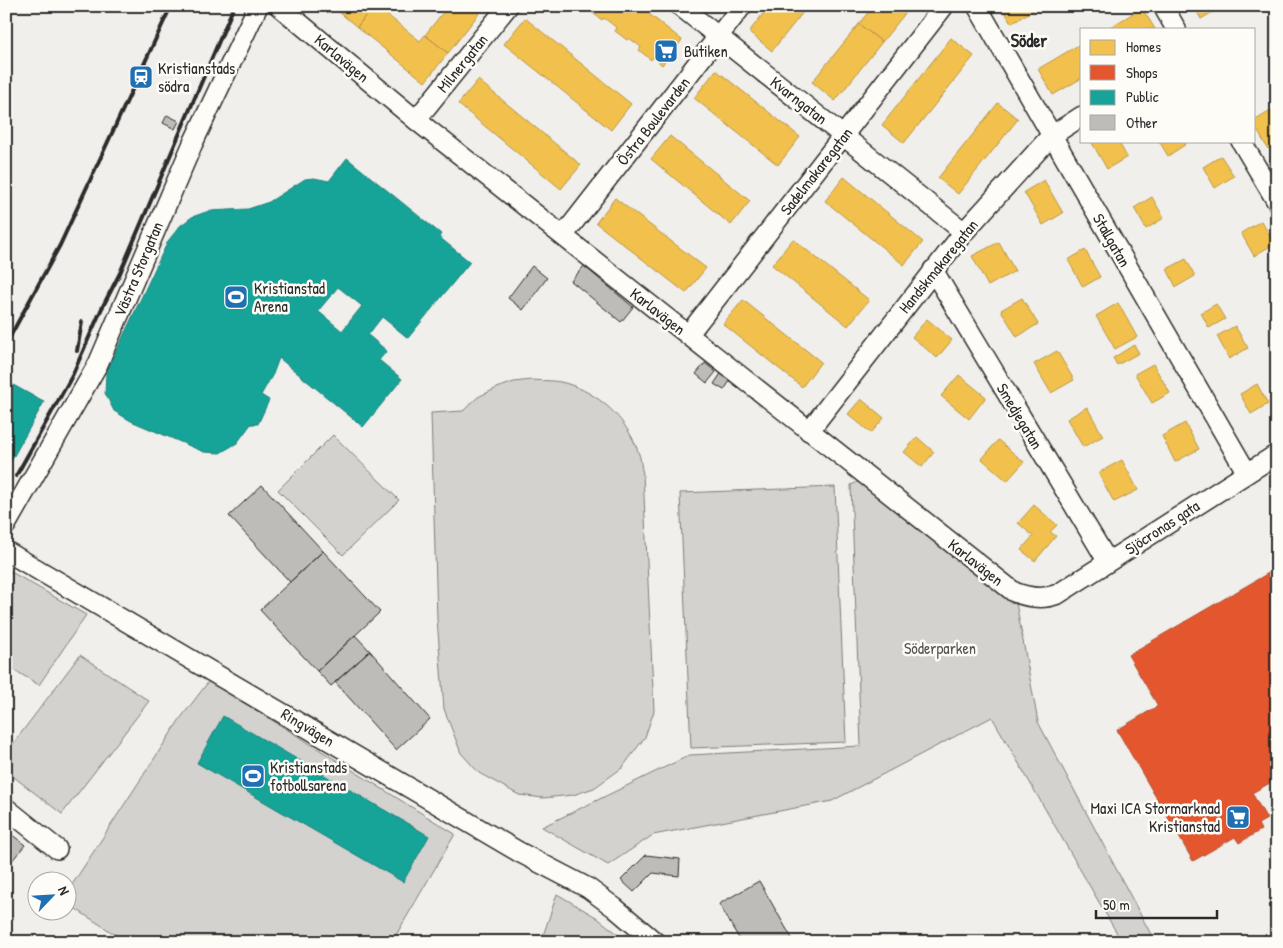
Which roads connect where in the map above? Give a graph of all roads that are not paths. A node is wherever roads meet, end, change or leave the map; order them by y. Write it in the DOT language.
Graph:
graph roads {
  1 [pos="258,6"];
  2 [pos="279,6"];
  3 [pos="508,6"];
  4 [pos="680,6"];
  5 [pos="742,6"];
  6 [pos="944,6"];
  7 [pos="977,6"];
  8 [pos="1163,6"];
  9 [pos="1175,28"];
  10 [pos="718,37"];
  11 [pos="1080,117"];
  12 [pos="416,120"];
  13 [pos="843,136"];
  14 [pos="1051,136"];
  15 [pos="1243,142"];
  16 [pos="1277,202"];
  17 [pos="964,232"];
  18 [pos="563,236"];
  19 [pos="933,270"];
  20 [pos="688,335"];
  21 [pos="809,431"];
  22 [pos="1277,454"];
  23 [pos="1247,473"];
  24 [pos="6,525"];
  25 [pos="6,551"];
  26 [pos="1108,562"];
  27 [pos="1046,598"];
  28 [pos="6,808"];
  29 [pos="58,849"];
  30 [pos="655,942"];
  1 -- 24 [label="street, Västra Storgatan"];
  2 -- 12 [label="street, Karlavägen"];
  3 -- 12 [label="street, Milnergatan"];
  4 -- 10 [label="street, Kvarngatan"];
  5 -- 10 [label="street, Östra Boulevarden"];
  6 -- 13 [label="street, Sadelmakaregatan"];
  7 -- 14 [label="street, Stallgatan"];
  8 -- 9 [label="street"];
  10 -- 13 [label="street, Kvarngatan"];
  10 -- 18 [label="street, Östra Boulevarden"];
  11 -- 14 [label="street, Handskmakaregatan"];
  12 -- 18 [label="street, Karlavägen"];
  13 -- 17 [label="street, Kvarngatan"];
  13 -- 20 [label="street, Sadelmakaregatan"];
  14 -- 17 [label="street, Handskmakaregatan"];
  14 -- 23 [label="street, Stallgatan"];
  15 -- 16 [label="street"];
  17 -- 19 [label="street, Handskmakaregatan"];
  18 -- 20 [label="street, Karlavägen"];
  19 -- 21 [label="street, Handskmakaregatan"];
  19 -- 26 [label="street, Smedjegatan"];
  20 -- 21 [label="street, Karlavägen"];
  21 -- 27 [label="street, Karlavägen"];
  22 -- 23 [label="street, Sjöcronas gata"];
  23 -- 26 [label="street, Sjöcronas gata"];
  25 -- 30 [label="street, Ringvägen"];
  26 -- 27 [label="street, Sjöcronas gata"];
  28 -- 29 [label="street"];
}
